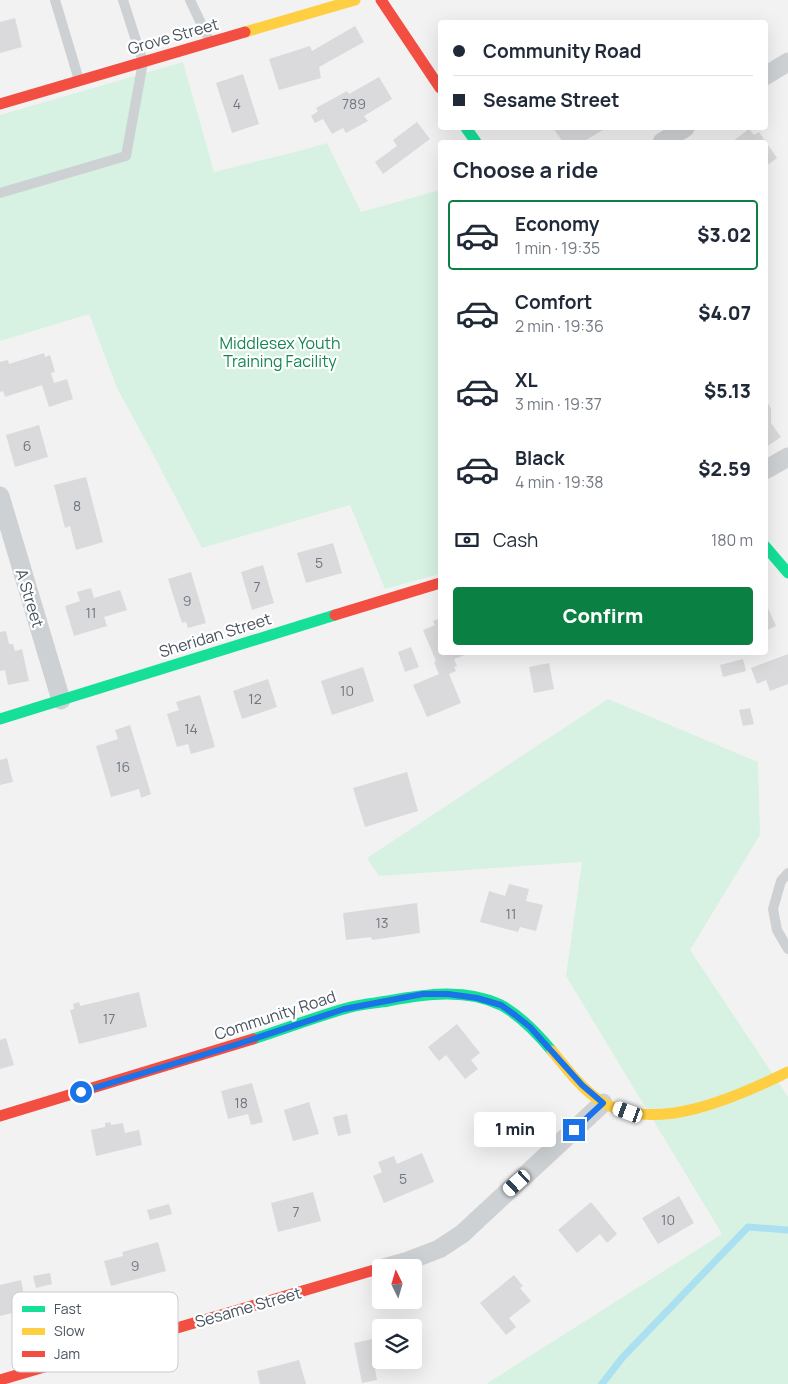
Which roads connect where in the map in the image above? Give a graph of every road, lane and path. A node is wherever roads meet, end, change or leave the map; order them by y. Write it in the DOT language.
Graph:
graph roads {
  1 [pos="55,0"];
  2 [pos="123,0"];
  3 [pos="190,0"];
  4 [pos="355,0"];
  5 [pos="381,0"];
  6 [pos="210,42"];
  7 [pos="143,62"];
  8 [pos="788,62"];
  9 [pos="768,74"];
  10 [pos="79,81"];
  11 [pos="438,85"];
  12 [pos="0,104"];
  13 [pos="682,130"];
  14 [pos="665,140"];
  15 [pos="0,193"];
  16 [pos="788,457"];
  17 [pos="768,468"];
  18 [pos="0,496"];
  19 [pos="768,550"];
  20 [pos="788,573"];
  21 [pos="438,583"];
  22 [pos="61,700"];
  23 [pos="0,719"];
  24 [pos="788,873"];
  25 [pos="788,949"];
  26 [pos="788,1072"];
  27 [pos="603,1103"];
  28 [pos="0,1116"];
  29 [pos="413,1259"];
  30 [pos="372,1271"];
  31 [pos="178,1328"];
  32 [pos="27,1372"];
  33 [pos="0,1380"];
  1 -- 10 [label="lane"];
  2 -- 7 [label="lane"];
  3 -- 6 [label="lane"];
  4 -- 6 [label="street, Grove Street"];
  5 -- 11 [label="street"];
  6 -- 7 [label="street, Grove Street"];
  7 -- 10 [label="street, Grove Street"];
  7 -- 15 [label="lane"];
  8 -- 9 [label="street"];
  10 -- 12 [label="street, Grove Street"];
  13 -- 14 [label="street"];
  16 -- 17 [label="street"];
  18 -- 22 [label="street, A Street"];
  19 -- 20 [label="street"];
  21 -- 22 [label="street, Sheridan Street"];
  22 -- 23 [label="street, Sheridan Street"];
  24 -- 25 [label="lane"];
  26 -- 27 [label="street, Community Road"];
  27 -- 28 [label="street, Community Road"];
  27 -- 29 [label="street, Sesame Street"];
  30 -- 31 [label="street, Sesame Street"];
  32 -- 33 [label="street, Sesame Street"];
}
